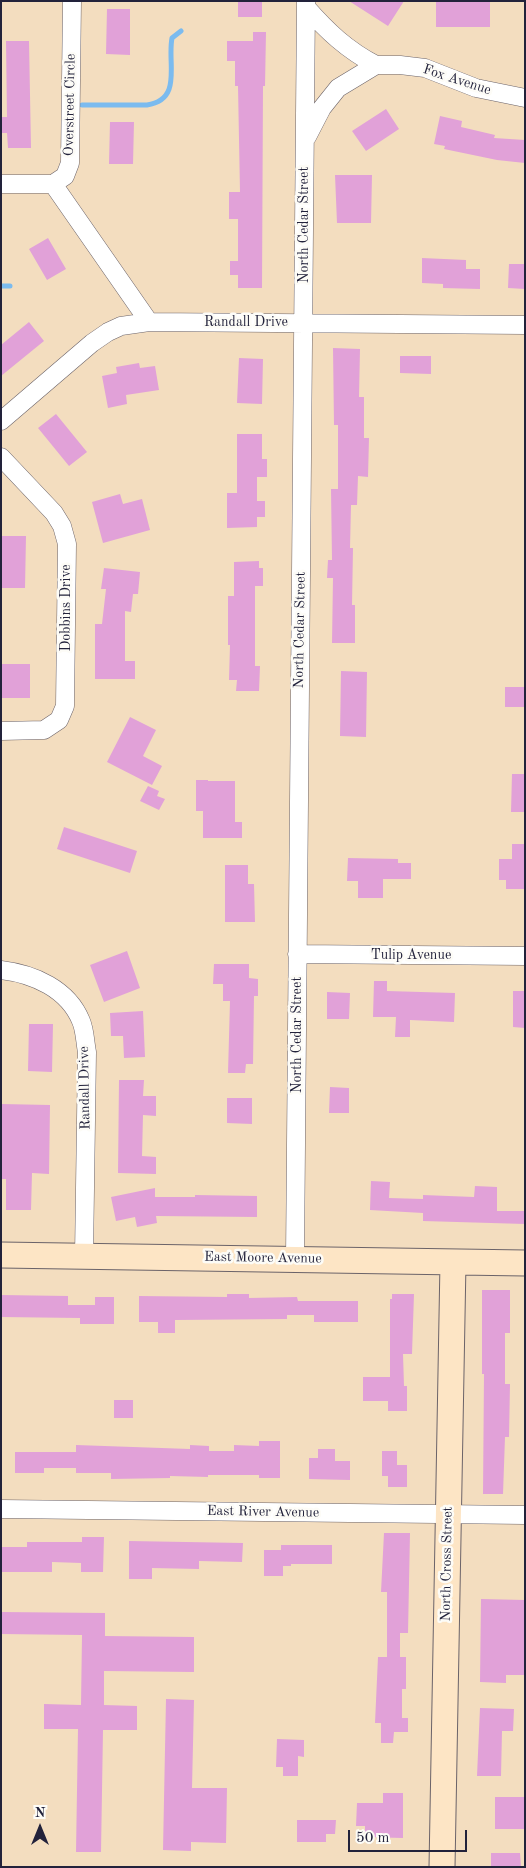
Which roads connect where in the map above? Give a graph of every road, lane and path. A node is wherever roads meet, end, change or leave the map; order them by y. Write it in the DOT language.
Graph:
graph roads {
  1 [pos="72,1"];
  2 [pos="306,4"];
  3 [pos="376,65"];
  4 [pos="525,98"];
  5 [pos="305,141"];
  6 [pos="1,184"];
  7 [pos="54,184"];
  8 [pos="149,322"];
  9 [pos="303,322"];
  10 [pos="525,325"];
  11 [pos="1,421"];
  12 [pos="1,457"];
  13 [pos="1,731"];
  14 [pos="298,954"];
  15 [pos="525,956"];
  16 [pos="1,970"];
  17 [pos="1,1255"];
  18 [pos="84,1256"];
  19 [pos="295,1259"];
  20 [pos="452,1262"];
  21 [pos="525,1263"];
  22 [pos="1,1508"];
  23 [pos="448,1514"];
  24 [pos="525,1515"];
  25 [pos="442,1867"];
  1 -- 7 [label="street, Overstreet Circle"];
  2 -- 3 [label="street"];
  2 -- 5 [label="street, North Cedar Street"];
  3 -- 4 [label="street, Fox Avenue"];
  3 -- 5 [label="street"];
  5 -- 9 [label="street, North Cedar Street"];
  6 -- 7 [label="street"];
  7 -- 8 [label="street"];
  8 -- 9 [label="street, Randall Drive"];
  8 -- 11 [label="street, Randall Drive"];
  9 -- 10 [label="street, Randall Drive"];
  9 -- 14 [label="street, North Cedar Street"];
  12 -- 13 [label="street, Dobbins Drive"];
  14 -- 15 [label="street, Tulip Avenue"];
  14 -- 19 [label="street, North Cedar Street"];
  16 -- 18 [label="street, Randall Drive"];
  17 -- 18 [label="street, East Moore Avenue"];
  18 -- 19 [label="street, East Moore Avenue"];
  19 -- 20 [label="street, East Moore Avenue"];
  20 -- 21 [label="street, East Moore Avenue"];
  20 -- 23 [label="street, North Cross Street"];
  22 -- 23 [label="street, East River Avenue"];
  23 -- 24 [label="street, East River Avenue"];
  23 -- 25 [label="street, North Cross Street"];
}
